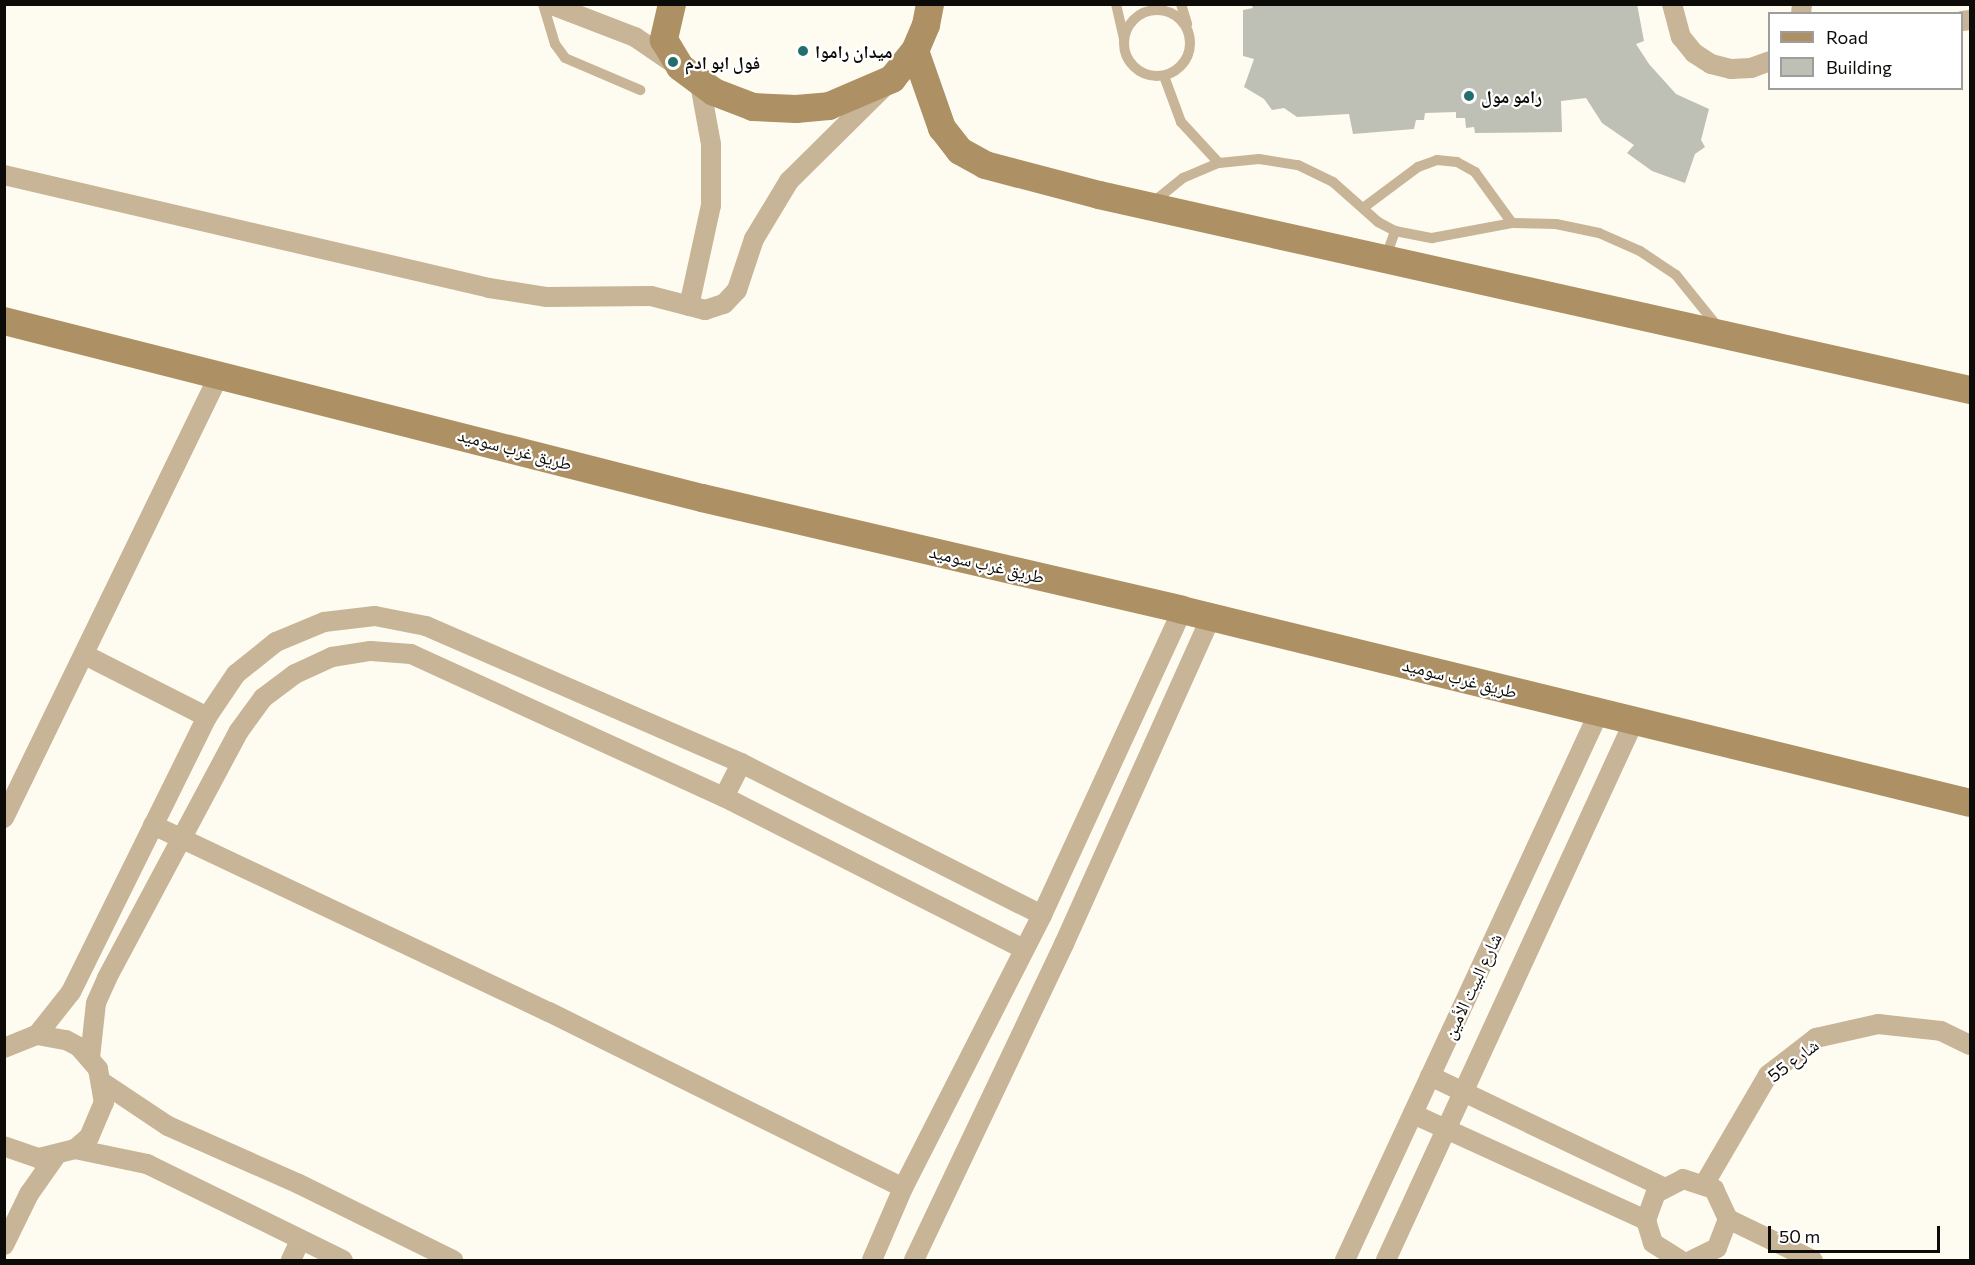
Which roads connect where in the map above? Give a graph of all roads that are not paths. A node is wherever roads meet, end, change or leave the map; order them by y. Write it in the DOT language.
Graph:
graph roads {
  1 [pos="543,4"];
  2 [pos="549,4"];
  3 [pos="672,4"];
  4 [pos="930,4"];
  5 [pos="1116,4"];
  6 [pos="1181,4"];
  7 [pos="1672,4"];
  8 [pos="1188,27"];
  9 [pos="1124,40"];
  10 [pos="915,51"];
  11 [pos="1768,61"];
  12 [pos="690,76"];
  13 [pos="1164,76"];
  14 [pos="892,79"];
  15 [pos="640,90"];
  16 [pos="1220,163"];
  17 [pos="4,175"];
  18 [pos="1148,206"];
  19 [pos="1363,208"];
  20 [pos="1512,223"];
  21 [pos="1395,231"];
  22 [pos="1385,260"];
  23 [pos="689,306"];
  24 [pos="4,321"];
  25 [pos="1726,337"];
  26 [pos="220,373"];
  27 [pos="1971,390"];
  28 [pos="1182,610"];
  29 [pos="1211,617"];
  30 [pos="85,655"];
  31 [pos="1599,712"];
  32 [pos="207,717"];
  33 [pos="1634,720"];
  34 [pos="741,763"];
  35 [pos="724,797"];
  36 [pos="1971,803"];
  37 [pos="4,818"];
  38 [pos="153,825"];
  39 [pos="179,838"];
  40 [pos="1038,922"];
  41 [pos="1064,944"];
  42 [pos="1024,949"];
  43 [pos="37,1035"];
  44 [pos="1971,1045"];
  45 [pos="4,1048"];
  46 [pos="90,1058"];
  47 [pos="1430,1076"];
  48 [pos="102,1082"];
  49 [pos="1465,1091"];
  50 [pos="1413,1114"];
  51 [pos="1447,1131"];
  52 [pos="4,1146"];
  53 [pos="75,1149"];
  54 [pos="55,1157"];
  55 [pos="1705,1183"];
  56 [pos="1663,1186"];
  57 [pos="903,1188"];
  58 [pos="1728,1219"];
  59 [pos="1646,1220"];
  60 [pos="300,1240"];
  61 [pos="4,1245"];
  62 [pos="1708,1258"];
  63 [pos="291,1260"];
  64 [pos="343,1260"];
  65 [pos="453,1260"];
  66 [pos="872,1260"];
  67 [pos="914,1260"];
  68 [pos="1345,1260"];
  69 [pos="1386,1260"];
  70 [pos="1674,1260"];
  71 [pos="1813,1260"];
  1 -- 15 [label="lane"];
  2 -- 12 [label="street"];
  3 -- 12 [label="street"];
  4 -- 10 [label="street"];
  5 -- 9 [label="lane"];
  6 -- 8 [label="lane"];
  7 -- 11 [label="street"];
  8 -- 9 [label="lane"];
  8 -- 13 [label="lane"];
  9 -- 13 [label="lane"];
  10 -- 14 [label="street"];
  10 -- 18 [label="street"];
  12 -- 14 [label="street"];
  12 -- 23 [label="street"];
  13 -- 16 [label="lane"];
  14 -- 23 [label="street"];
  16 -- 18 [label="lane"];
  16 -- 19 [label="lane"];
  17 -- 23 [label="street"];
  18 -- 22 [label="street"];
  19 -- 20 [label="lane"];
  19 -- 21 [label="lane"];
  20 -- 21 [label="lane"];
  20 -- 25 [label="lane"];
  21 -- 22 [label="lane"];
  22 -- 25 [label="street"];
  24 -- 26 [label="street, طريق غرب سوميد"];
  25 -- 27 [label="street"];
  26 -- 28 [label="street, طريق غرب سوميد"];
  26 -- 30 [label="street"];
  28 -- 29 [label="street, طريق غرب سوميد"];
  28 -- 40 [label="street"];
  29 -- 31 [label="street, طريق غرب سوميد"];
  29 -- 41 [label="street"];
  30 -- 32 [label="street"];
  30 -- 37 [label="street"];
  31 -- 33 [label="street, طريق غرب سوميد"];
  31 -- 47 [label="street, شارع البيت الأمين"];
  32 -- 34 [label="street"];
  32 -- 38 [label="street"];
  33 -- 36 [label="street, طريق غرب سوميد"];
  33 -- 49 [label="street, شارع البيت الأمين"];
  34 -- 35 [label="street"];
  34 -- 40 [label="street"];
  35 -- 39 [label="street"];
  35 -- 42 [label="street"];
  38 -- 39 [label="street"];
  38 -- 43 [label="street"];
  39 -- 46 [label="street"];
  39 -- 57 [label="street"];
  40 -- 41 [label="street"];
  40 -- 42 [label="street"];
  41 -- 67 [label="street"];
  42 -- 57 [label="street"];
  43 -- 45 [label="street"];
  43 -- 46 [label="street"];
  44 -- 55 [label="street, شارع 55"];
  46 -- 48 [label="street"];
  47 -- 49 [label="street"];
  47 -- 50 [label="street, شارع البيت الأمين"];
  48 -- 53 [label="street"];
  48 -- 65 [label="street"];
  49 -- 51 [label="street, شارع البيت الأمين"];
  49 -- 56 [label="street"];
  50 -- 51 [label="street"];
  50 -- 68 [label="street, شارع البيت الأمين"];
  51 -- 59 [label="street"];
  51 -- 69 [label="street, شارع البيت الأمين"];
  52 -- 54 [label="street"];
  53 -- 54 [label="street"];
  53 -- 60 [label="street"];
  54 -- 61 [label="street"];
  55 -- 56 [label="street"];
  55 -- 58 [label="street"];
  56 -- 59 [label="street"];
  57 -- 66 [label="street"];
  58 -- 62 [label="street"];
  58 -- 71 [label="street"];
  59 -- 70 [label="street"];
  60 -- 63 [label="street"];
  60 -- 64 [label="street"];
}
